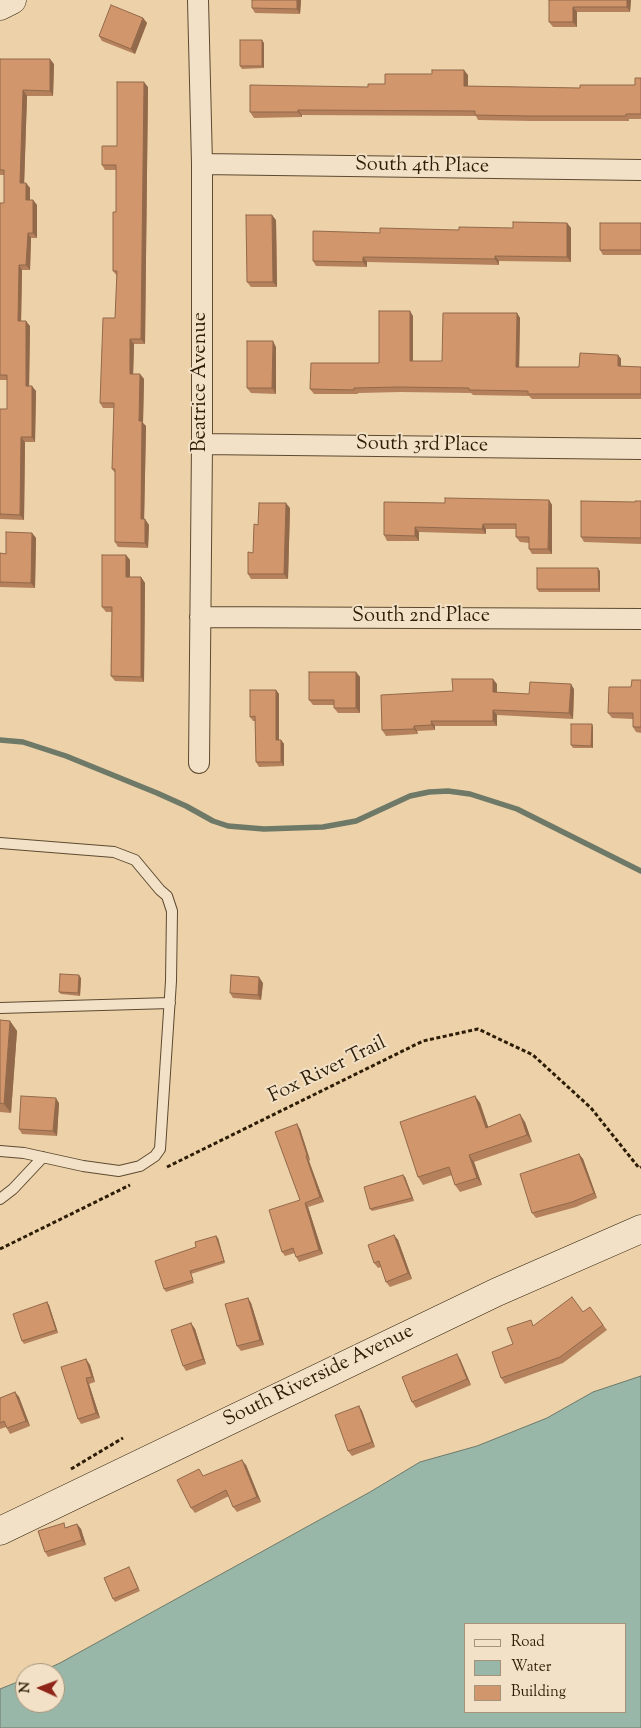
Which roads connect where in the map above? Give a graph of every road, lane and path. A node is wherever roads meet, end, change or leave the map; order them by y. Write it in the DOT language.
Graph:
graph roads {
  1 [pos="12,0"];
  2 [pos="198,0"];
  3 [pos="0,6"];
  4 [pos="202,164"];
  5 [pos="641,170"];
  6 [pos="202,444"];
  7 [pos="641,449"];
  8 [pos="200,618"];
  9 [pos="641,619"];
  10 [pos="199,763"];
  11 [pos="0,843"];
  12 [pos="170,1003"];
  13 [pos="0,1008"];
  14 [pos="0,1151"];
  15 [pos="43,1157"];
  16 [pos="641,1167"];
  17 [pos="158,1171"];
  18 [pos="132,1184"];
  19 [pos="0,1199"];
  20 [pos="641,1229"];
  21 [pos="0,1249"];
  22 [pos="123,1438"];
  23 [pos="67,1472"];
  24 [pos="0,1531"];
  1 -- 3 [label="main road"];
  2 -- 4 [label="street, Beatrice Avenue"];
  4 -- 5 [label="street, South 4th Place"];
  4 -- 6 [label="street, Beatrice Avenue"];
  6 -- 7 [label="street, South 3rd Place"];
  6 -- 8 [label="street, Beatrice Avenue"];
  8 -- 9 [label="street, South 2nd Place"];
  8 -- 10 [label="street, Beatrice Avenue"];
  11 -- 12 [label="lane"];
  12 -- 13 [label="lane"];
  12 -- 15 [label="lane"];
  14 -- 15 [label="lane"];
  15 -- 19 [label="lane"];
  16 -- 17 [label="path, Fox River Trail"];
  18 -- 21 [label="path"];
  20 -- 24 [label="main road, South Riverside Avenue"];
  22 -- 23 [label="path"];
}
